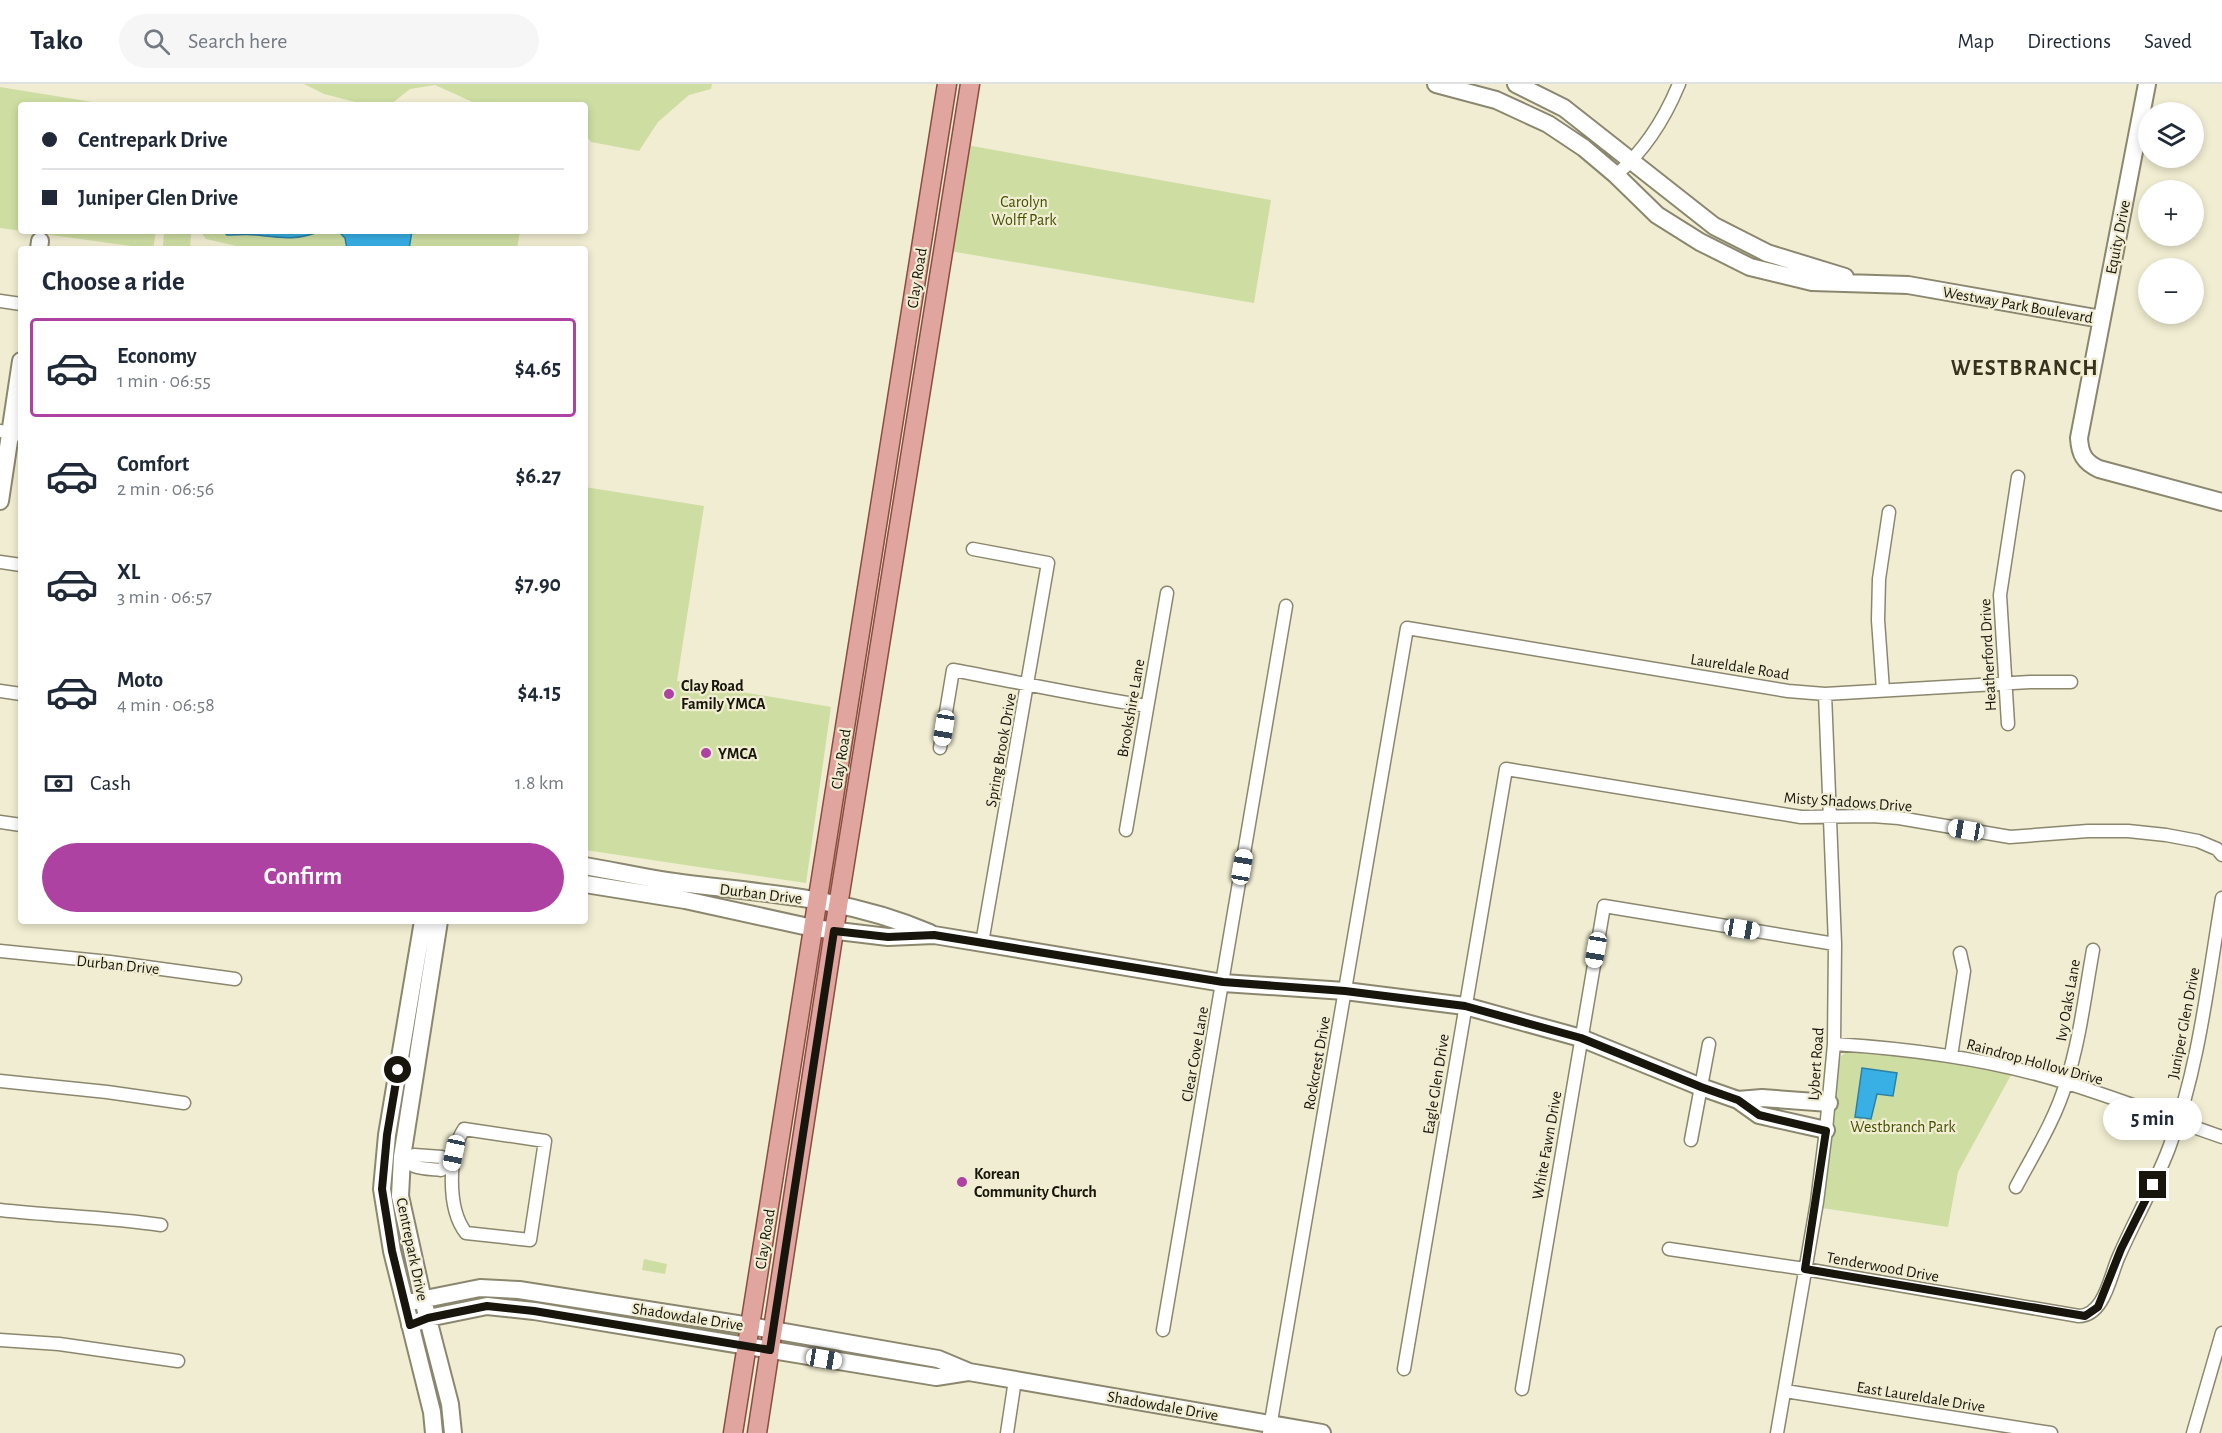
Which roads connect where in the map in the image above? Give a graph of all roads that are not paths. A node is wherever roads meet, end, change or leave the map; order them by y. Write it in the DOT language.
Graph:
graph roads {
  1 [pos="946,84"];
  2 [pos="970,84"];
  3 [pos="1436,84"];
  4 [pos="1516,84"];
  5 [pos="1679,84"];
  6 [pos="2147,84"];
  7 [pos="1632,162"];
  8 [pos="1616,175"];
  9 [pos="918,260"];
  10 [pos="941,264"];
  11 [pos="1863,282"];
  12 [pos="0,301"];
  13 [pos="18,304"];
  14 [pos="2101,319"];
  15 [pos="18,381"];
  16 [pos="895,405"];
  17 [pos="919,407"];
  18 [pos="10,433"];
  19 [pos="2018,477"];
  20 [pos="0,501"];
  21 [pos="2222,502"];
  22 [pos="1889,512"];
  23 [pos="973,549"];
  24 [pos="0,562"];
  25 [pos="870,563"];
  26 [pos="18,565"];
  27 [pos="894,566"];
  28 [pos="1167,593"];
  29 [pos="1286,606"];
  30 [pos="1407,628"];
  31 [pos="2071,682"];
  32 [pos="1029,684"];
  33 [pos="2004,685"];
  34 [pos="1883,690"];
  35 [pos="0,692"];
  36 [pos="18,694"];
  37 [pos="1825,694"];
  38 [pos="1147,706"];
  39 [pos="2007,724"];
  40 [pos="844,732"];
  41 [pos="866,738"];
  42 [pos="940,748"];
  43 [pos="1506,768"];
  44 [pos="1829,816"];
  45 [pos="0,822"];
  46 [pos="18,825"];
  47 [pos="1125,830"];
  48 [pos="2222,855"];
  49 [pos="588,867"];
  50 [pos="588,884"];
  51 [pos="2222,898"];
  52 [pos="818,900"];
  53 [pos="839,904"];
  54 [pos="423,924"];
  55 [pos="438,924"];
  56 [pos="813,928"];
  57 [pos="834,931"];
  58 [pos="934,935"];
  59 [pos="982,944"];
  60 [pos="1835,944"];
  61 [pos="2092,950"];
  62 [pos="0,951"];
  63 [pos="1960,953"];
  64 [pos="235,979"];
  65 [pos="1223,982"];
  66 [pos="1345,991"];
  67 [pos="1465,1006"];
  68 [pos="417,1007"];
  69 [pos="1581,1038"];
  70 [pos="1709,1044"];
  71 [pos="1834,1044"];
  72 [pos="1951,1056"];
  73 [pos="790,1072"];
  74 [pos="812,1077"];
  75 [pos="0,1081"];
  76 [pos="2066,1083"];
  77 [pos="1701,1087"];
  78 [pos="1738,1100"];
  79 [pos="184,1103"];
  80 [pos="1829,1103"];
  81 [pos="2178,1122"];
  82 [pos="1826,1131"];
  83 [pos="2222,1137"];
  84 [pos="1691,1140"];
  85 [pos="398,1158"];
  86 [pos="450,1166"];
  87 [pos="2016,1187"];
  88 [pos="0,1210"];
  89 [pos="161,1225"];
  90 [pos="1669,1249"];
  91 [pos="1805,1269"];
  92 [pos="578,1299"];
  93 [pos="423,1300"];
  94 [pos="405,1304"];
  95 [pos="2091,1314"];
  96 [pos="575,1317"];
  97 [pos="428,1318"];
  98 [pos="410,1325"];
  99 [pos="750,1326"];
  100 [pos="774,1330"];
  101 [pos="1163,1330"];
  102 [pos="2222,1333"];
  103 [pos="0,1340"];
  104 [pos="746,1347"];
  105 [pos="770,1350"];
  106 [pos="178,1361"];
  107 [pos="1404,1369"];
  108 [pos="969,1372"];
  109 [pos="1015,1380"];
  110 [pos="1522,1389"];
  111 [pos="1785,1391"];
  112 [pos="1270,1428"];
  113 [pos="434,1433"];
  114 [pos="453,1433"];
  115 [pos="733,1433"];
  116 [pos="757,1433"];
  117 [pos="1007,1433"];
  118 [pos="1322,1433"];
  119 [pos="1778,1433"];
  120 [pos="2051,1433"];
  121 [pos="2193,1433"];
  1 -- 9 [label="main road, Clay Road"];
  2 -- 10 [label="main road, Clay Road"];
  3 -- 8 [label="street, Westway Park Boulevard"];
  4 -- 7 [label="street, Westway Park Boulevard"];
  5 -- 7 [label="street"];
  6 -- 14 [label="street, Equity Drive"];
  7 -- 8 [label="street"];
  7 -- 11 [label="street, Westway Park Boulevard"];
  8 -- 11 [label="street, Westway Park Boulevard"];
  9 -- 10 [label="main road"];
  9 -- 16 [label="main road, Clay Road"];
  10 -- 17 [label="main road, Clay Road"];
  11 -- 14 [label="street, Westway Park Boulevard"];
  12 -- 13 [label="street"];
  14 -- 21 [label="street, Westway Park Boulevard"];
  15 -- 18 [label="street"];
  16 -- 17 [label="main road"];
  16 -- 25 [label="main road, Clay Road"];
  17 -- 27 [label="main road, Clay Road"];
  18 -- 20 [label="street"];
  19 -- 33 [label="street, Heatherford Drive"];
  22 -- 34 [label="street"];
  23 -- 32 [label="street, Spring Brook Drive"];
  24 -- 26 [label="street"];
  25 -- 27 [label="main road"];
  25 -- 40 [label="main road, Clay Road"];
  27 -- 41 [label="main road, Clay Road"];
  28 -- 38 [label="street, Brookshire Lane"];
  29 -- 65 [label="street, Clear Cove Lane"];
  30 -- 37 [label="street, Laureldale Road"];
  30 -- 66 [label="street, Rockcrest Drive"];
  31 -- 33 [label="street, Laureldale Road"];
  32 -- 38 [label="street"];
  32 -- 42 [label="street"];
  32 -- 59 [label="street, Spring Brook Drive"];
  33 -- 34 [label="street, Laureldale Road"];
  33 -- 39 [label="street, Heatherford Drive"];
  34 -- 37 [label="street, Laureldale Road"];
  35 -- 36 [label="street"];
  37 -- 44 [label="street, Lybert Road"];
  38 -- 47 [label="street, Brookshire Lane"];
  40 -- 41 [label="main road"];
  40 -- 52 [label="main road, Clay Road"];
  41 -- 53 [label="main road, Clay Road"];
  43 -- 44 [label="street, Misty Shadows Drive"];
  43 -- 67 [label="street, Eagle Glen Drive"];
  44 -- 48 [label="street, Misty Shadows Drive"];
  44 -- 60 [label="street, Lybert Road"];
  45 -- 46 [label="street"];
  49 -- 52 [label="street, Durban Drive"];
  50 -- 56 [label="street, Durban Drive"];
  51 -- 81 [label="street, Juniper Glen Drive"];
  52 -- 53 [label="street, Durban Drive"];
  52 -- 56 [label="main road, Clay Road"];
  53 -- 57 [label="main road, Clay Road"];
  53 -- 58 [label="street, Durban Drive"];
  54 -- 68 [label="street, Centrepark Drive"];
  55 -- 68 [label="street, Centrepark Drive"];
  56 -- 57 [label="street, Durban Drive"];
  56 -- 73 [label="main road, Clay Road"];
  57 -- 58 [label="street, Durban Drive"];
  57 -- 74 [label="main road, Clay Road"];
  58 -- 59 [label="street, Durban Drive"];
  59 -- 65 [label="street, Durban Drive"];
  60 -- 69 [label="street, White Fawn Drive"];
  60 -- 71 [label="street, Lybert Road"];
  61 -- 76 [label="street, Ivy Oaks Lane"];
  62 -- 64 [label="street, Durban Drive"];
  63 -- 72 [label="street"];
  65 -- 66 [label="street, Durban Drive"];
  65 -- 101 [label="street, Clear Cove Lane"];
  66 -- 67 [label="street, Durban Drive"];
  66 -- 112 [label="street, Rockcrest Drive"];
  67 -- 69 [label="street, Durban Drive"];
  67 -- 107 [label="street, Eagle Glen Drive"];
  68 -- 85 [label="street, Centrepark Drive"];
  69 -- 77 [label="street, Durban Drive"];
  69 -- 110 [label="street, White Fawn Drive"];
  70 -- 77 [label="street"];
  71 -- 72 [label="street, Raindrop Hollow Drive"];
  71 -- 80 [label="street, Lybert Road"];
  72 -- 76 [label="street, Raindrop Hollow Drive"];
  73 -- 74 [label="main road"];
  73 -- 99 [label="main road, Clay Road"];
  74 -- 100 [label="main road, Clay Road"];
  75 -- 79 [label="street"];
  76 -- 81 [label="street, Raindrop Hollow Drive"];
  76 -- 87 [label="street, Ivy Oaks Lane"];
  77 -- 78 [label="street, Durban Drive"];
  77 -- 84 [label="street"];
  78 -- 80 [label="street, Durban Drive"];
  78 -- 82 [label="street, Durban Drive"];
  80 -- 82 [label="street, Lybert Road"];
  81 -- 83 [label="street, Raindrop Hollow Drive"];
  81 -- 95 [label="street, Juniper Glen Drive"];
  82 -- 91 [label="street, Lybert Road"];
  85 -- 86 [label="street"];
  85 -- 93 [label="street, Centrepark Drive"];
  85 -- 94 [label="street, Centrepark Drive"];
  86 -- 86 [label="street"];
  88 -- 89 [label="street"];
  90 -- 91 [label="street, Tenderwood Drive"];
  91 -- 95 [label="street, Tenderwood Drive"];
  91 -- 111 [label="street, Lybert Road"];
  92 -- 93 [label="street, Shadowdale Drive"];
  92 -- 96 [label="street"];
  92 -- 99 [label="street, Shadowdale Drive"];
  93 -- 94 [label="street, Shadowdale Drive"];
  93 -- 97 [label="street, Centrepark Drive"];
  94 -- 98 [label="street, Centrepark Drive"];
  96 -- 97 [label="street, Shadowdale Drive"];
  96 -- 104 [label="street, Shadowdale Drive"];
  97 -- 98 [label="street, Shadowdale Drive"];
  97 -- 114 [label="street, Centrepark Drive"];
  98 -- 113 [label="street, Centrepark Drive"];
  99 -- 100 [label="street, Shadowdale Drive"];
  99 -- 104 [label="main road, Clay Road"];
  100 -- 105 [label="main road, Clay Road"];
  100 -- 108 [label="street, Shadowdale Drive"];
  102 -- 121 [label="street"];
  103 -- 106 [label="street"];
  104 -- 105 [label="street, Shadowdale Drive"];
  104 -- 115 [label="main road, Clay Road"];
  105 -- 108 [label="street, Shadowdale Drive"];
  105 -- 116 [label="main road, Clay Road"];
  108 -- 109 [label="street, Shadowdale Drive"];
  109 -- 112 [label="street, Shadowdale Drive"];
  109 -- 117 [label="street"];
  111 -- 119 [label="street, Lybert Road"];
  111 -- 120 [label="street, East Laureldale Drive"];
  112 -- 118 [label="street, Shadowdale Drive"];
}
